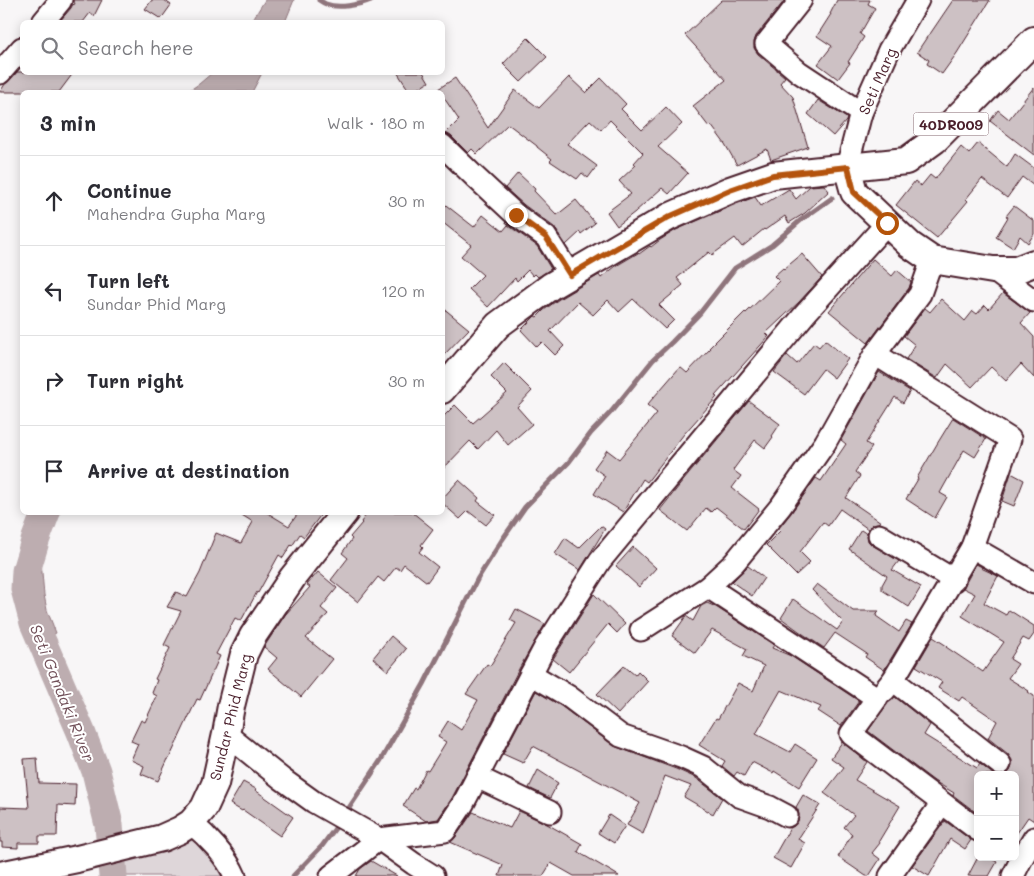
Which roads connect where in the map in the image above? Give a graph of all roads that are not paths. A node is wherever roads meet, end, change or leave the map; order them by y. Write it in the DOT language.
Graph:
graph roads {
  1 [pos="61,0"];
  2 [pos="800,0"];
  3 [pos="918,0"];
  4 [pos="45,20"];
  5 [pos="1034,40"];
  6 [pos="20,50"];
  7 [pos="0,73"];
  8 [pos="861,113"];
  9 [pos="445,148"];
  10 [pos="848,167"];
  11 [pos="887,223"];
  12 [pos="932,260"];
  13 [pos="1034,263"];
  14 [pos="994,270"];
  15 [pos="570,275"];
  16 [pos="1034,301"];
  17 [pos="875,354"];
  18 [pos="445,387"];
  19 [pos="343,515"];
  20 [pos="879,535"];
  21 [pos="972,547"];
  22 [pos="954,580"];
  23 [pos="1034,583"];
  24 [pos="708,586"];
  25 [pos="641,630"];
  26 [pos="531,674"];
  27 [pos="893,680"];
  28 [pos="877,698"];
  29 [pos="226,734"];
  30 [pos="1000,764"];
  31 [pos="477,777"];
  32 [pos="942,803"];
  33 [pos="550,812"];
  34 [pos="787,816"];
  35 [pos="191,823"];
  36 [pos="974,827"];
  37 [pos="373,835"];
  38 [pos="1034,838"];
  39 [pos="1016,864"];
  40 [pos="0,875"];
  41 [pos="235,876"];
  42 [pos="331,876"];
  43 [pos="433,876"];
  44 [pos="890,876"];
  1 -- 4 [label="street"];
  2 -- 8 [label="street"];
  3 -- 8 [label="street, Seti Marg"];
  5 -- 10 [label="main road, 40DR009"];
  6 -- 7 [label="street"];
  8 -- 10 [label="street, Seti Marg"];
  9 -- 15 [label="street"];
  10 -- 11 [label="main road"];
  10 -- 15 [label="main road"];
  11 -- 12 [label="main road"];
  11 -- 26 [label="street"];
  12 -- 14 [label="main road"];
  12 -- 17 [label="street"];
  13 -- 14 [label="main road"];
  14 -- 16 [label="street"];
  15 -- 18 [label="main road"];
  17 -- 21 [label="street"];
  17 -- 24 [label="street"];
  19 -- 29 [label="main road, Sundar Phid Marg"];
  20 -- 22 [label="street"];
  21 -- 22 [label="street"];
  21 -- 23 [label="street"];
  22 -- 27 [label="street"];
  24 -- 25 [label="street"];
  24 -- 28 [label="street"];
  26 -- 31 [label="street"];
  26 -- 34 [label="street"];
  27 -- 28 [label="street"];
  27 -- 30 [label="street"];
  28 -- 32 [label="street"];
  29 -- 35 [label="main road, Sundar Phid Marg"];
  29 -- 37 [label="street"];
  31 -- 33 [label="street"];
  31 -- 37 [label="street"];
  32 -- 36 [label="street"];
  32 -- 44 [label="street"];
  35 -- 40 [label="main road, Sundar Phid Marg"];
  35 -- 41 [label="street"];
  37 -- 42 [label="street"];
  37 -- 43 [label="street"];
  38 -- 39 [label="street"];
}
